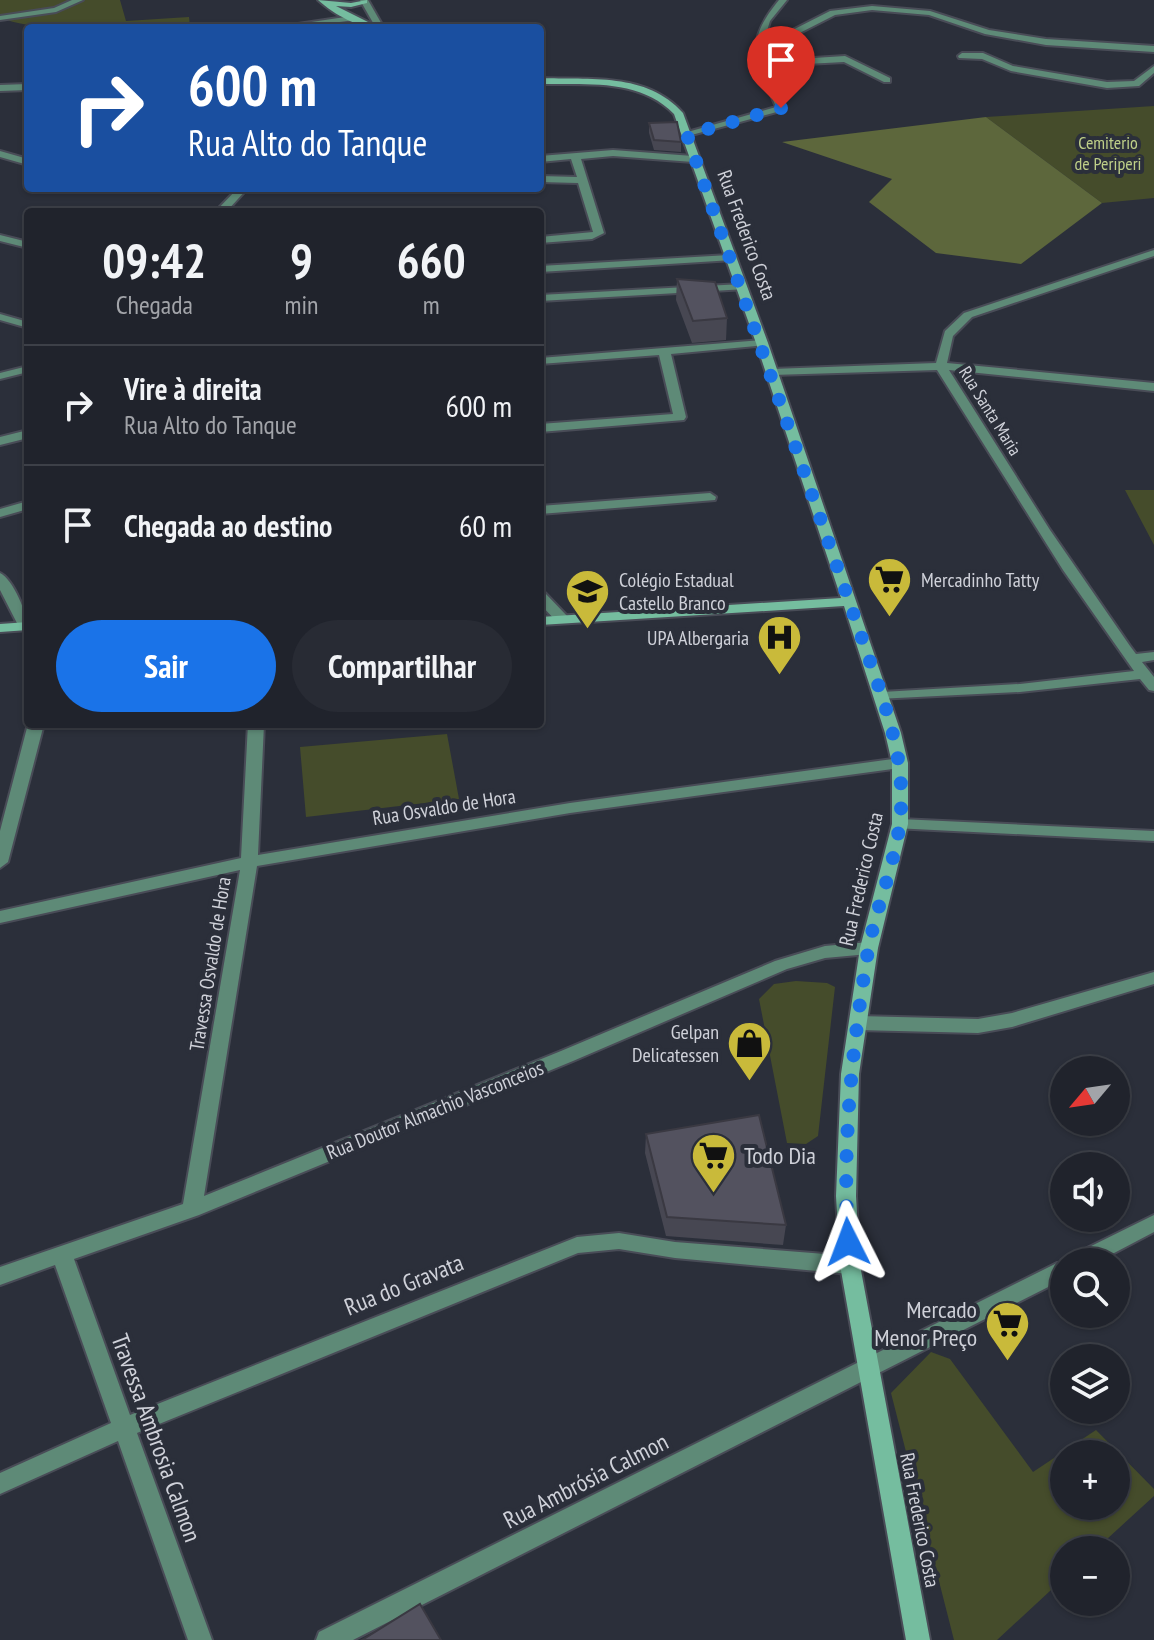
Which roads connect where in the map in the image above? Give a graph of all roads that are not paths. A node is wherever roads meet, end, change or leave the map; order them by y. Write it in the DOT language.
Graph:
graph roads {
  1 [pos="79,0"];
  2 [pos="364,0"];
  3 [pos="783,0"];
  4 [pos="323,1"];
  5 [pos="0,18"];
  6 [pos="352,18"];
  7 [pos="306,24"];
  8 [pos="368,24"];
  9 [pos="376,24"];
  10 [pos="759,44"];
  11 [pos="1154,49"];
  12 [pos="962,56"];
  13 [pos="763,64"];
  14 [pos="1154,69"];
  15 [pos="887,80"];
  16 [pos="544,81"];
  17 [pos="24,87"];
  18 [pos="0,88"];
  19 [pos="687,135"];
  20 [pos="0,154"];
  21 [pos="575,156"];
  22 [pos="544,159"];
  23 [pos="693,159"];
  24 [pos="24,161"];
  25 [pos="544,179"];
  26 [pos="581,180"];
  27 [pos="239,192"];
  28 [pos="224,208"];
  29 [pos="0,238"];
  30 [pos="544,240"];
  31 [pos="24,244"];
  32 [pos="1154,253"];
  33 [pos="729,258"];
  34 [pos="544,269"];
  35 [pos="742,287"];
  36 [pos="544,298"];
  37 [pos="0,317"];
  38 [pos="24,324"];
  39 [pos="762,343"];
  40 [pos="664,350"];
  41 [pos="544,361"];
  42 [pos="941,366"];
  43 [pos="24,370"];
  44 [pos="772,372"];
  45 [pos="0,376"];
  46 [pos="1154,387"];
  47 [pos="544,428"];
  48 [pos="24,435"];
  49 [pos="0,441"];
  50 [pos="710,497"];
  51 [pos="24,506"];
  52 [pos="544,510"];
  53 [pos="0,513"];
  54 [pos="0,577"];
  55 [pos="544,600"];
  56 [pos="849,602"];
  57 [pos="563,620"];
  58 [pos="24,621"];
  59 [pos="544,621"];
  60 [pos="24,626"];
  61 [pos="0,628"];
  62 [pos="1154,656"];
  63 [pos="1131,659"];
  64 [pos="1144,674"];
  65 [pos="1154,687"];
  66 [pos="882,696"];
  67 [pos="35,728"];
  68 [pos="256,728"];
  69 [pos="900,763"];
  70 [pos="900,824"];
  71 [pos="1154,836"];
  72 [pos="0,862"];
  73 [pos="249,862"];
  74 [pos="0,917"];
  75 [pos="869,948"];
  76 [pos="1154,978"];
  77 [pos="858,1023"];
  78 [pos="192,1209"];
  79 [pos="1154,1223"];
  80 [pos="1105,1248"];
  81 [pos="62,1255"];
  82 [pos="850,1265"];
  83 [pos="0,1276"];
  84 [pos="1050,1276"];
  85 [pos="868,1368"];
  86 [pos="124,1428"];
  87 [pos="0,1484"];
  88 [pos="200,1640"];
  89 [pos="328,1640"];
  90 [pos="918,1640"];
  1 -- 5 [label="street"];
  2 -- 4 [label="main road"];
  2 -- 9 [label="street"];
  3 -- 10 [label="street"];
  4 -- 6 [label="main road"];
  6 -- 7 [label="street"];
  6 -- 8 [label="main road"];
  10 -- 11 [label="street"];
  10 -- 13 [label="street"];
  12 -- 14 [label="street"];
  13 -- 15 [label="street"];
  13 -- 19 [label="street"];
  16 -- 19 [label="main road, Rua Frederico Costa"];
  17 -- 18 [label="street"];
  19 -- 23 [label="main road, Rua Frederico Costa"];
  20 -- 24 [label="street"];
  21 -- 22 [label="street"];
  21 -- 23 [label="street"];
  21 -- 26 [label="street"];
  23 -- 33 [label="main road, Rua Frederico Costa"];
  25 -- 26 [label="street"];
  26 -- 30 [label="street"];
  27 -- 28 [label="street"];
  29 -- 31 [label="street"];
  32 -- 42 [label="street, Rua Santa Maria"];
  33 -- 34 [label="street"];
  33 -- 35 [label="main road, Rua Frederico Costa"];
  35 -- 36 [label="street"];
  35 -- 39 [label="main road, Rua Frederico Costa"];
  37 -- 38 [label="street"];
  39 -- 40 [label="street"];
  39 -- 44 [label="main road, Rua Frederico Costa"];
  40 -- 41 [label="street"];
  40 -- 47 [label="street"];
  42 -- 44 [label="street"];
  42 -- 46 [label="street"];
  42 -- 63 [label="street, Rua Santa Maria"];
  43 -- 45 [label="street"];
  44 -- 56 [label="main road, Rua Frederico Costa"];
  48 -- 49 [label="street"];
  50 -- 52 [label="street"];
  51 -- 53 [label="street"];
  54 -- 58 [label="street"];
  55 -- 57 [label="street"];
  56 -- 57 [label="main road"];
  56 -- 66 [label="main road, Rua Frederico Costa"];
  57 -- 59 [label="main road"];
  60 -- 61 [label="main road"];
  62 -- 63 [label="street"];
  63 -- 64 [label="street, Rua Santa Maria"];
  64 -- 65 [label="street, Rua Santa Maria"];
  64 -- 66 [label="street"];
  66 -- 69 [label="main road, Rua Frederico Costa"];
  67 -- 72 [label="street"];
  68 -- 73 [label="street, Travessa Osvaldo de Hora"];
  69 -- 70 [label="main road, Rua Frederico Costa"];
  69 -- 73 [label="street, Rua Osvaldo de Hora"];
  70 -- 71 [label="street"];
  70 -- 75 [label="main road, Rua Frederico Costa"];
  73 -- 74 [label="street, Rua Osvaldo de Hora"];
  73 -- 78 [label="street, Travessa Osvaldo de Hora"];
  75 -- 77 [label="main road, Rua Frederico Costa"];
  75 -- 78 [label="street, Rua Doutor Almachio Vasconceios"];
  76 -- 77 [label="street"];
  77 -- 82 [label="main road, Rua Frederico Costa"];
  78 -- 81 [label="street, Rua Doutor Almachio Vasconceios"];
  79 -- 80 [label="street"];
  81 -- 83 [label="street, Rua Doutor Almachio Vasconceios"];
  81 -- 86 [label="street, Travessa Ambrosia Calmon"];
  82 -- 85 [label="main road, Rua Frederico Costa"];
  82 -- 86 [label="street, Rua do Gravata"];
  84 -- 85 [label="street, Rua Ambrósia Calmon"];
  85 -- 89 [label="street, Rua Ambrósia Calmon"];
  85 -- 90 [label="main road, Rua Frederico Costa"];
  86 -- 87 [label="street, Rua do Gravata"];
  86 -- 88 [label="street, Travessa Ambrosia Calmon"];
}
